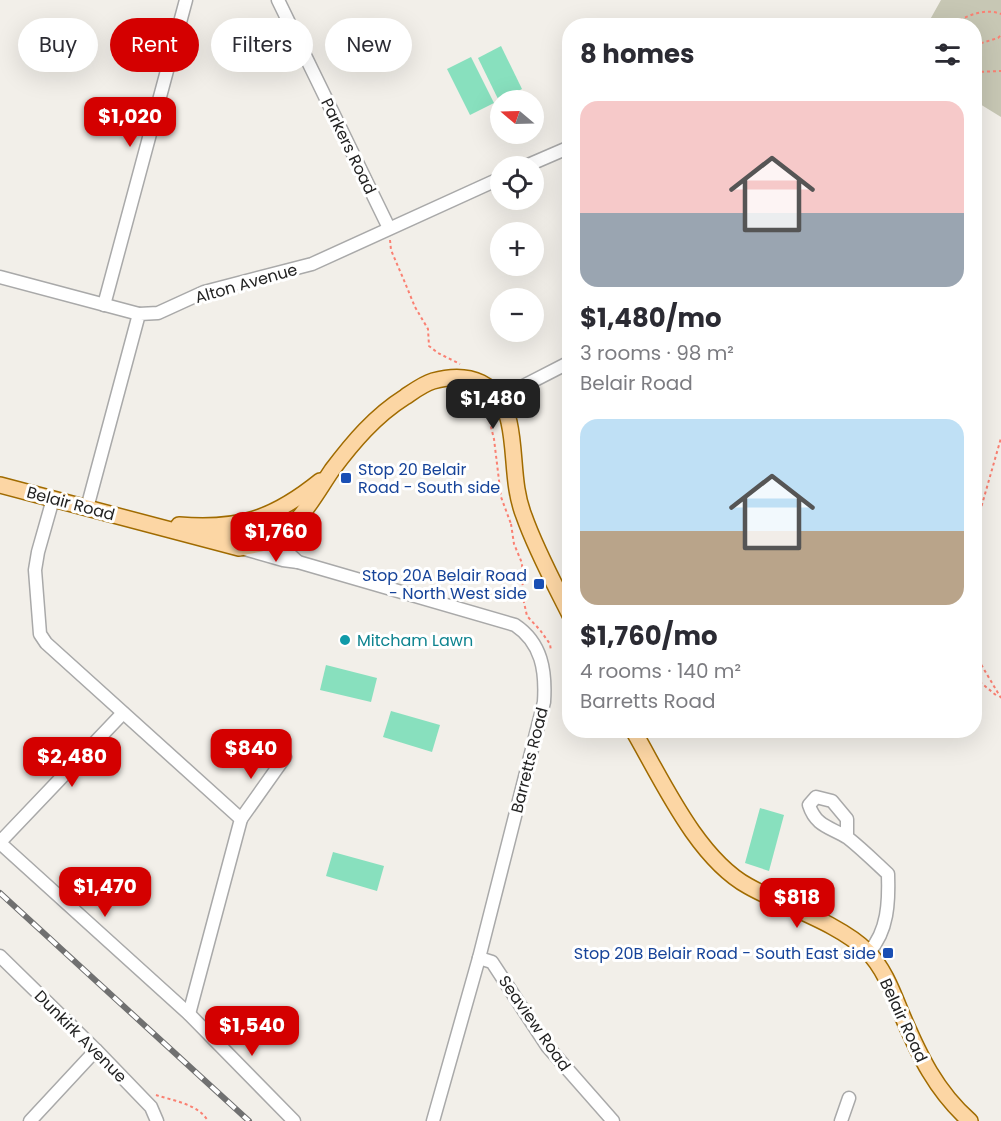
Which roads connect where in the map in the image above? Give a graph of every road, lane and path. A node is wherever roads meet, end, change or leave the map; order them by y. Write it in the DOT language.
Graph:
graph roads {
  1 [pos="186,0"];
  2 [pos="278,0"];
  3 [pos="1001,14"];
  4 [pos="965,18"];
  5 [pos="1001,35"];
  6 [pos="982,43"];
  7 [pos="1001,71"];
  8 [pos="982,72"];
  9 [pos="562,150"];
  10 [pos="544,158"];
  11 [pos="490,183"];
  12 [pos="389,228"];
  13 [pos="0,277"];
  14 [pos="104,305"];
  15 [pos="139,314"];
  16 [pos="562,366"];
  17 [pos="473,378"];
  18 [pos="491,398"];
  19 [pos="1001,438"];
  20 [pos="332,471"];
  21 [pos="0,485"];
  22 [pos="53,499"];
  23 [pos="982,504"];
  24 [pos="87,508"];
  25 [pos="517,520"];
  26 [pos="141,522"];
  27 [pos="195,526"];
  28 [pos="273,539"];
  29 [pos="239,548"];
  30 [pos="298,562"];
  31 [pos="562,598"];
  32 [pos="551,655"];
  33 [pos="982,666"];
  34 [pos="982,684"];
  35 [pos="1000,698"];
  36 [pos="123,713"];
  37 [pos="638,738"];
  38 [pos="285,757"];
  39 [pos="241,819"];
  40 [pos="847,837"];
  41 [pos="0,843"];
  42 [pos="869,952"];
  43 [pos="0,956"];
  44 [pos="479,958"];
  45 [pos="189,1014"];
  46 [pos="96,1050"];
  47 [pos="136,1092"];
  48 [pos="849,1098"];
  49 [pos="30,1121"];
  50 [pos="157,1121"];
  51 [pos="208,1121"];
  52 [pos="294,1121"];
  53 [pos="433,1121"];
  54 [pos="612,1121"];
  55 [pos="841,1121"];
  56 [pos="970,1121"];
  1 -- 14 [label="street"];
  2 -- 12 [label="street, Parkers Road"];
  3 -- 4 [label="path"];
  5 -- 6 [label="path"];
  7 -- 8 [label="path"];
  9 -- 10 [label="street"];
  11 -- 12 [label="street, Alton Avenue"];
  12 -- 15 [label="street, Alton Avenue"];
  12 -- 17 [label="path"];
  13 -- 14 [label="street"];
  14 -- 15 [label="street"];
  15 -- 24 [label="street"];
  16 -- 18 [label="street"];
  17 -- 18 [label="main road"];
  17 -- 20 [label="main road, Belair Road"];
  18 -- 25 [label="path"];
  18 -- 25 [label="main road"];
  19 -- 23 [label="path"];
  20 -- 27 [label="main road, Belair Road"];
  20 -- 28 [label="main road, Belair Road"];
  21 -- 22 [label="main road, Belair Road"];
  22 -- 24 [label="main road, Belair Road"];
  22 -- 36 [label="street"];
  24 -- 26 [label="main road, Belair Road"];
  25 -- 31 [label="main road"];
  25 -- 32 [label="path"];
  26 -- 27 [label="main road, Belair Road"];
  26 -- 29 [label="main road, Belair Road"];
  27 -- 28 [label="main road"];
  28 -- 29 [label="main road, Belair Road"];
  28 -- 30 [label="street, Barretts Road"];
  29 -- 30 [label="street, Barretts Road"];
  30 -- 44 [label="street, Barretts Road"];
  33 -- 35 [label="path"];
  34 -- 35 [label="path"];
  36 -- 39 [label="street"];
  36 -- 41 [label="street"];
  37 -- 42 [label="main road, Belair Road"];
  38 -- 39 [label="street"];
  39 -- 45 [label="street"];
  40 -- 42 [label="street"];
  41 -- 45 [label="street"];
  42 -- 56 [label="main road, Belair Road"];
  43 -- 46 [label="street, Dunkirk Avenue"];
  44 -- 53 [label="street, Barretts Road"];
  44 -- 54 [label="street, Seaview Road"];
  45 -- 52 [label="street"];
  46 -- 47 [label="street, Dunkirk Avenue"];
  46 -- 49 [label="street"];
  47 -- 50 [label="street, Dunkirk Avenue"];
  47 -- 51 [label="path"];
  48 -- 55 [label="street"];
}
